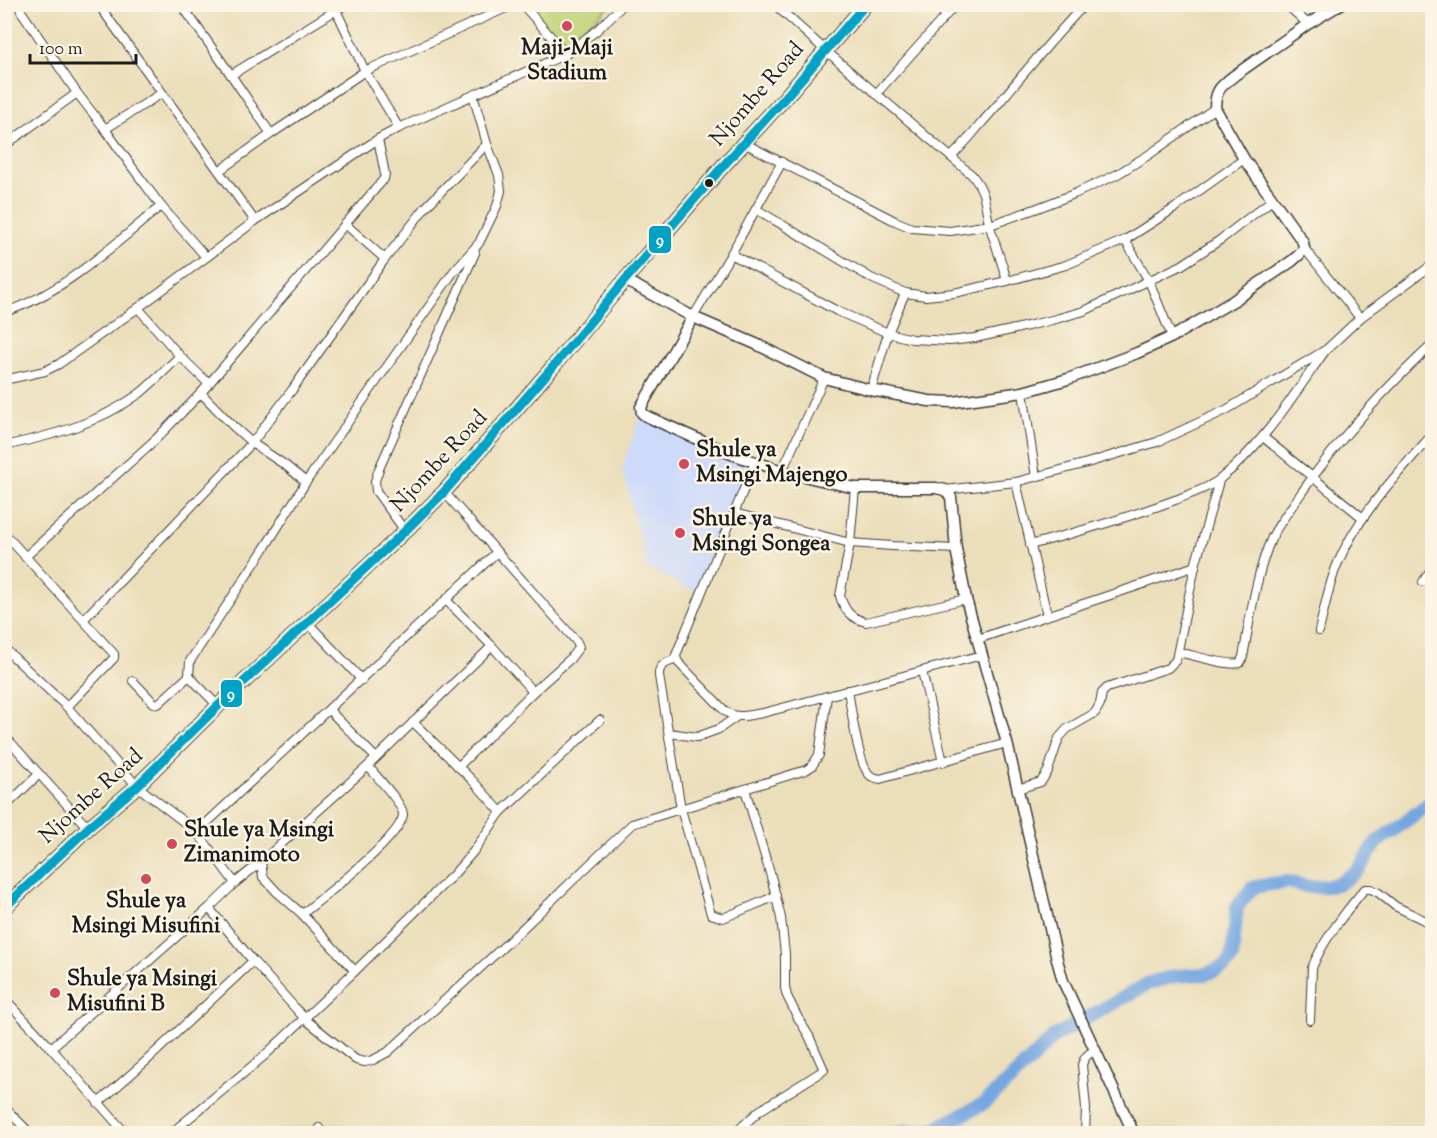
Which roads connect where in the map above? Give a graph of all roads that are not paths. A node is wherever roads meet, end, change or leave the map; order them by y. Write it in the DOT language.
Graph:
graph roads {
  1 [pos="19,4"];
  2 [pos="98,4"];
  3 [pos="181,4"];
  4 [pos="347,4"];
  5 [pos="515,4"];
  6 [pos="522,4"];
  7 [pos="624,4"];
  8 [pos="774,4"];
  9 [pos="866,4"];
  10 [pos="956,4"];
  11 [pos="1085,4"];
  12 [pos="1286,4"];
  13 [pos="1341,4"];
  14 [pos="336,10"];
  15 [pos="1308,24"];
  16 [pos="825,50"];
  17 [pos="566,54"];
  18 [pos="365,71"];
  19 [pos="231,75"];
  20 [pos="77,93"];
  21 [pos="162,93"];
  22 [pos="876,94"];
  23 [pos="473,95"];
  24 [pos="1215,108"];
  25 [pos="399,128"];
  26 [pos="105,129"];
  27 [pos="271,134"];
  28 [pos="378,139"];
  29 [pos="744,143"];
  30 [pos="487,144"];
  31 [pos="4,146"];
  32 [pos="951,157"];
  33 [pos="1244,159"];
  34 [pos="782,162"];
  35 [pos="219,171"];
  36 [pos="1272,200"];
  37 [pos="162,206"];
  38 [pos="756,209"];
  39 [pos="255,221"];
  40 [pos="345,224"];
  41 [pos="990,225"];
  42 [pos="1125,240"];
  43 [pos="479,243"];
  44 [pos="1304,248"];
  45 [pos="731,254"];
  46 [pos="206,257"];
  47 [pos="385,259"];
  48 [pos="1432,265"];
  49 [pos="625,280"];
  50 [pos="1007,281"];
  51 [pos="1149,281"];
  52 [pos="905,293"];
  53 [pos="4,301"];
  54 [pos="138,308"];
  55 [pos="6,312"];
  56 [pos="693,316"];
  57 [pos="1360,318"];
  58 [pos="888,333"];
  59 [pos="1172,338"];
  60 [pos="1432,345"];
  61 [pos="1327,349"];
  62 [pos="180,356"];
  63 [pos="825,378"];
  64 [pos="4,380"];
  65 [pos="209,384"];
  66 [pos="871,390"];
  67 [pos="1023,392"];
  68 [pos="201,393"];
  69 [pos="1432,435"];
  70 [pos="1263,437"];
  71 [pos="252,443"];
  72 [pos="4,446"];
  73 [pos="755,462"];
  74 [pos="782,471"];
  75 [pos="1036,477"];
  76 [pos="1313,477"];
  77 [pos="1219,481"];
  78 [pos="306,482"];
  79 [pos="1016,482"];
  80 [pos="855,488"];
  81 [pos="945,490"];
  82 [pos="444,492"];
  83 [pos="734,513"];
  84 [pos="1363,518"];
  85 [pos="405,531"];
  86 [pos="4,533"];
  87 [pos="850,543"];
  88 [pos="1030,545"];
  89 [pos="956,549"];
  90 [pos="497,552"];
  91 [pos="25,557"];
  92 [pos="1196,566"];
  93 [pos="1432,568"];
  94 [pos="1423,582"];
  95 [pos="966,599"];
  96 [pos="446,600"];
  97 [pos="1047,615"];
  98 [pos="84,619"];
  99 [pos="307,622"];
  100 [pos="1319,631"];
  101 [pos="978,639"];
  102 [pos="492,646"];
  103 [pos="4,648"];
  104 [pos="1178,652"];
  105 [pos="982,655"];
  106 [pos="676,659"];
  107 [pos="922,671"];
  108 [pos="189,676"];
  109 [pos="362,680"];
  110 [pos="133,681"];
  111 [pos="848,690"];
  112 [pos="533,692"];
  113 [pos="827,696"];
  114 [pos="218,706"];
  115 [pos="67,707"];
  116 [pos="329,710"];
  117 [pos="736,717"];
  118 [pos="600,720"];
  119 [pos="413,722"];
  120 [pos="669,733"];
  121 [pos="4,735"];
  122 [pos="1007,744"];
  123 [pos="376,758"];
  124 [pos="944,762"];
  125 [pos="368,766"];
  126 [pos="458,767"];
  127 [pos="39,774"];
  128 [pos="137,786"];
  129 [pos="745,789"];
  130 [pos="1017,789"];
  131 [pos="4,808"];
  132 [pos="681,809"];
  133 [pos="501,812"];
  134 [pos="88,828"];
  135 [pos="197,832"];
  136 [pos="261,862"];
  137 [pos="235,883"];
  138 [pos="776,896"];
  139 [pos="4,908"];
  140 [pos="209,908"];
  141 [pos="302,914"];
  142 [pos="1432,924"];
  143 [pos="518,945"];
  144 [pos="503,947"];
  145 [pos="253,961"];
  146 [pos="355,971"];
  147 [pos="6,1005"];
  148 [pos="305,1019"];
  149 [pos="1310,1020"];
  150 [pos="51,1048"];
  151 [pos="1095,1050"];
  152 [pos="98,1103"];
  153 [pos="4,1107"];
  154 [pos="31,1134"];
  155 [pos="126,1134"];
  156 [pos="170,1134"];
  157 [pos="734,1134"];
  158 [pos="1085,1134"];
  159 [pos="1134,1134"];
  1 -- 20 [label="street"];
  2 -- 21 [label="street"];
  3 -- 19 [label="street"];
  4 -- 14 [label="street"];
  5 -- 18 [label="street"];
  6 -- 17 [label="street"];
  7 -- 17 [label="street"];
  8 -- 16 [label="street"];
  9 -- 16 [label="highway, Njombe Road"];
  10 -- 22 [label="street"];
  11 -- 32 [label="street"];
  12 -- 15 [label="street"];
  13 -- 15 [label="street"];
  14 -- 18 [label="street"];
  14 -- 19 [label="street"];
  15 -- 24 [label="street"];
  16 -- 22 [label="street"];
  16 -- 29 [label="highway, Njombe Road"];
  17 -- 23 [label="street"];
  18 -- 25 [label="street"];
  18 -- 27 [label="street"];
  19 -- 27 [label="street"];
  20 -- 26 [label="street"];
  20 -- 31 [label="street"];
  21 -- 26 [label="street"];
  21 -- 35 [label="street"];
  22 -- 32 [label="street"];
  23 -- 25 [label="street"];
  23 -- 30 [label="street"];
  24 -- 33 [label="street"];
  24 -- 41 [label="street"];
  25 -- 28 [label="street"];
  26 -- 37 [label="street"];
  27 -- 35 [label="street"];
  28 -- 39 [label="street"];
  28 -- 40 [label="street"];
  29 -- 34 [label="street"];
  29 -- 49 [label="highway, Njombe Road"];
  30 -- 43 [label="street"];
  30 -- 47 [label="street"];
  32 -- 41 [label="street"];
  33 -- 36 [label="street"];
  33 -- 42 [label="street"];
  34 -- 38 [label="street"];
  34 -- 41 [label="street"];
  35 -- 39 [label="street"];
  36 -- 44 [label="street"];
  36 -- 51 [label="street"];
  37 -- 46 [label="street"];
  37 -- 55 [label="street"];
  38 -- 45 [label="street"];
  38 -- 52 [label="street"];
  39 -- 46 [label="street"];
  40 -- 47 [label="street"];
  40 -- 65 [label="street"];
  41 -- 50 [label="street"];
  42 -- 50 [label="street"];
  42 -- 51 [label="street"];
  43 -- 78 [label="street"];
  43 -- 85 [label="street"];
  44 -- 57 [label="street"];
  44 -- 59 [label="street"];
  45 -- 56 [label="street"];
  45 -- 58 [label="street"];
  46 -- 54 [label="street"];
  47 -- 71 [label="street"];
  48 -- 57 [label="street"];
  49 -- 56 [label="street"];
  49 -- 82 [label="highway, Njombe Road"];
  50 -- 52 [label="street"];
  51 -- 58 [label="street"];
  51 -- 59 [label="street"];
  52 -- 58 [label="street"];
  53 -- 55 [label="street"];
  54 -- 62 [label="street"];
  54 -- 64 [label="street"];
  56 -- 63 [label="street"];
  56 -- 73 [label="street"];
  57 -- 61 [label="street"];
  58 -- 66 [label="street"];
  59 -- 67 [label="street"];
  60 -- 76 [label="street"];
  61 -- 70 [label="street"];
  61 -- 75 [label="street"];
  62 -- 65 [label="street"];
  62 -- 72 [label="street"];
  63 -- 66 [label="street"];
  63 -- 74 [label="street"];
  65 -- 68 [label="street"];
  66 -- 67 [label="street"];
  67 -- 75 [label="street"];
  68 -- 71 [label="street"];
  68 -- 91 [label="street"];
  69 -- 84 [label="street"];
  70 -- 76 [label="street"];
  70 -- 77 [label="street"];
  71 -- 78 [label="street"];
  71 -- 98 [label="street"];
  73 -- 74 [label="street"];
  73 -- 83 [label="street"];
  74 -- 80 [label="street"];
  75 -- 79 [label="street"];
  76 -- 84 [label="street"];
  76 -- 104 [label="street"];
  77 -- 88 [label="street"];
  77 -- 92 [label="street"];
  78 -- 108 [label="street"];
  79 -- 81 [label="street"];
  79 -- 88 [label="street"];
  80 -- 81 [label="street"];
  80 -- 87 [label="street"];
  81 -- 89 [label="street"];
  82 -- 85 [label="highway, Njombe Road"];
  82 -- 90 [label="street"];
  83 -- 87 [label="street"];
  83 -- 106 [label="street"];
  84 -- 100 [label="street"];
  85 -- 99 [label="highway, Njombe Road"];
  86 -- 91 [label="street"];
  87 -- 89 [label="street"];
  87 -- 95 [label="street"];
  88 -- 97 [label="street"];
  89 -- 95 [label="street"];
  90 -- 96 [label="street"];
  90 -- 112 [label="street"];
  91 -- 98 [label="street"];
  92 -- 97 [label="street"];
  92 -- 104 [label="street"];
  93 -- 94 [label="street"];
  95 -- 101 [label="street"];
  96 -- 102 [label="street"];
  96 -- 109 [label="street"];
  97 -- 101 [label="street"];
  98 -- 115 [label="street"];
  99 -- 109 [label="street"];
  99 -- 114 [label="highway, Njombe Road"];
  101 -- 105 [label="street"];
  102 -- 112 [label="street"];
  102 -- 119 [label="street"];
  103 -- 115 [label="street"];
  104 -- 130 [label="street"];
  105 -- 107 [label="street"];
  105 -- 122 [label="street"];
  106 -- 117 [label="street"];
  106 -- 120 [label="street"];
  107 -- 111 [label="street"];
  107 -- 124 [label="street"];
  108 -- 110 [label="street"];
  108 -- 114 [label="street"];
  109 -- 116 [label="street"];
  111 -- 113 [label="street"];
  111 -- 124 [label="street"];
  112 -- 126 [label="street"];
  113 -- 117 [label="street"];
  113 -- 129 [label="street"];
  114 -- 128 [label="highway, Njombe Road"];
  115 -- 128 [label="street"];
  116 -- 123 [label="street"];
  116 -- 135 [label="street"];
  117 -- 120 [label="street"];
  118 -- 133 [label="street"];
  119 -- 123 [label="street"];
  119 -- 126 [label="street"];
  120 -- 132 [label="street"];
  121 -- 127 [label="street"];
  122 -- 124 [label="street"];
  122 -- 130 [label="street"];
  123 -- 125 [label="street"];
  125 -- 136 [label="street"];
  125 -- 141 [label="street"];
  126 -- 133 [label="street"];
  127 -- 131 [label="street"];
  127 -- 134 [label="street"];
  128 -- 134 [label="highway, Njombe Road"];
  128 -- 135 [label="street"];
  129 -- 132 [label="street"];
  129 -- 138 [label="street"];
  130 -- 151 [label="street"];
  132 -- 138 [label="street"];
  132 -- 144 [label="street"];
  133 -- 146 [label="street"];
  134 -- 139 [label="highway, Njombe Road"];
  135 -- 137 [label="street"];
  136 -- 137 [label="street"];
  136 -- 141 [label="street"];
  137 -- 140 [label="street"];
  138 -- 157 [label="street"];
  140 -- 145 [label="street"];
  140 -- 150 [label="street"];
  141 -- 146 [label="street"];
  142 -- 149 [label="street"];
  143 -- 144 [label="street"];
  144 -- 148 [label="street"];
  145 -- 148 [label="street"];
  145 -- 152 [label="street"];
  146 -- 148 [label="street"];
  147 -- 150 [label="street"];
  148 -- 156 [label="street"];
  150 -- 152 [label="street"];
  151 -- 158 [label="street"];
  151 -- 159 [label="street"];
  152 -- 155 [label="street"];
  153 -- 154 [label="street"];
}
